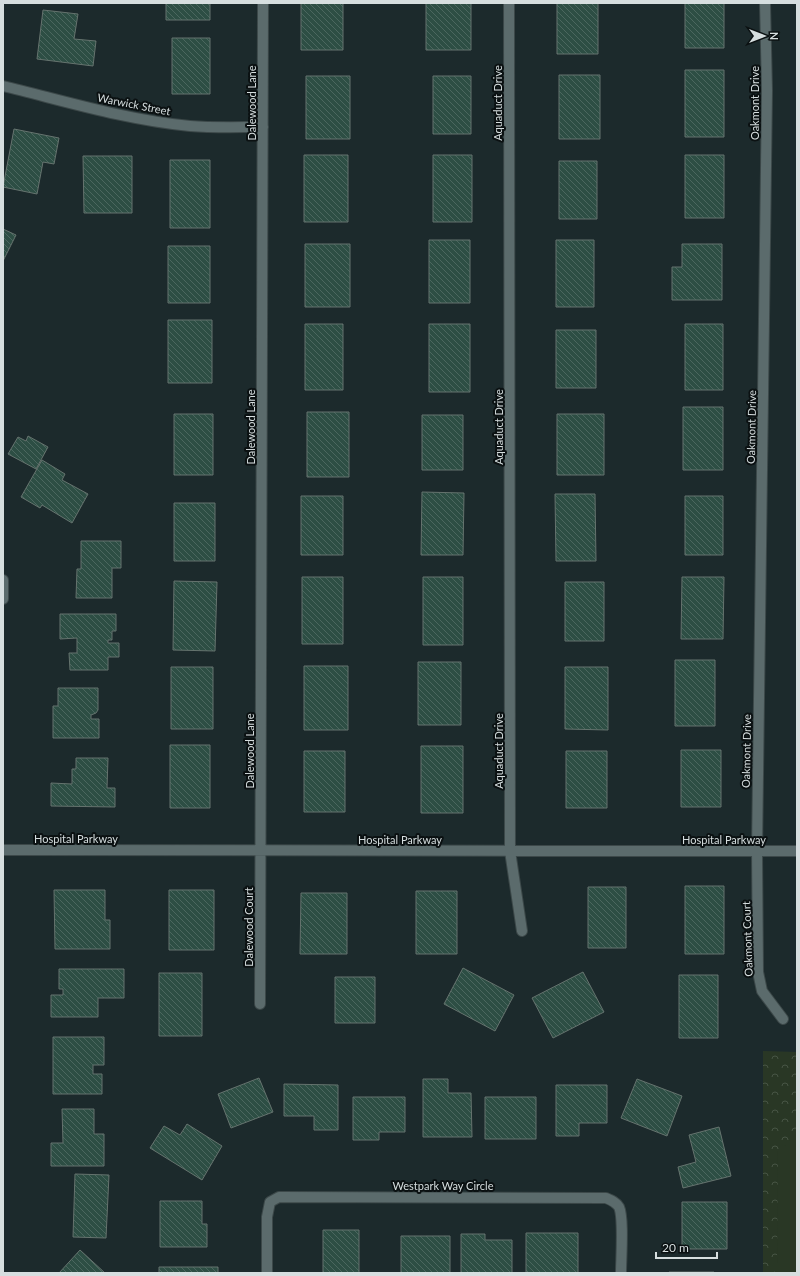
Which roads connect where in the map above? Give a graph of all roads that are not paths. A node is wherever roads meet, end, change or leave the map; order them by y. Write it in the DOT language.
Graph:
graph roads {
  1 [pos="263,3"];
  2 [pos="509,3"];
  3 [pos="765,3"];
  4 [pos="3,86"];
  5 [pos="263,127"];
  6 [pos="3,580"];
  7 [pos="3,599"];
  8 [pos="3,850"];
  9 [pos="260,850"];
  10 [pos="510,851"];
  11 [pos="757,851"];
  12 [pos="797,851"];
  13 [pos="522,931"];
  14 [pos="260,1004"];
  15 [pos="783,1018"];
  16 [pos="267,1273"];
  17 [pos="621,1273"];
  1 -- 5 [label="street, Dalewood Lane"];
  2 -- 10 [label="street, Aquaduct Drive"];
  3 -- 11 [label="street, Oakmont Drive"];
  4 -- 5 [label="street, Warwick Street"];
  5 -- 9 [label="street, Dalewood Lane"];
  6 -- 7 [label="street"];
  8 -- 9 [label="street, Hospital Parkway"];
  9 -- 10 [label="street, Hospital Parkway"];
  9 -- 14 [label="street, Dalewood Court"];
  10 -- 11 [label="street, Hospital Parkway"];
  10 -- 13 [label="street, Aquaduct Drive"];
  11 -- 12 [label="street, Hospital Parkway"];
  11 -- 15 [label="street, Oakmont Court"];
  16 -- 17 [label="street, Westpark Way Circle"];
}
